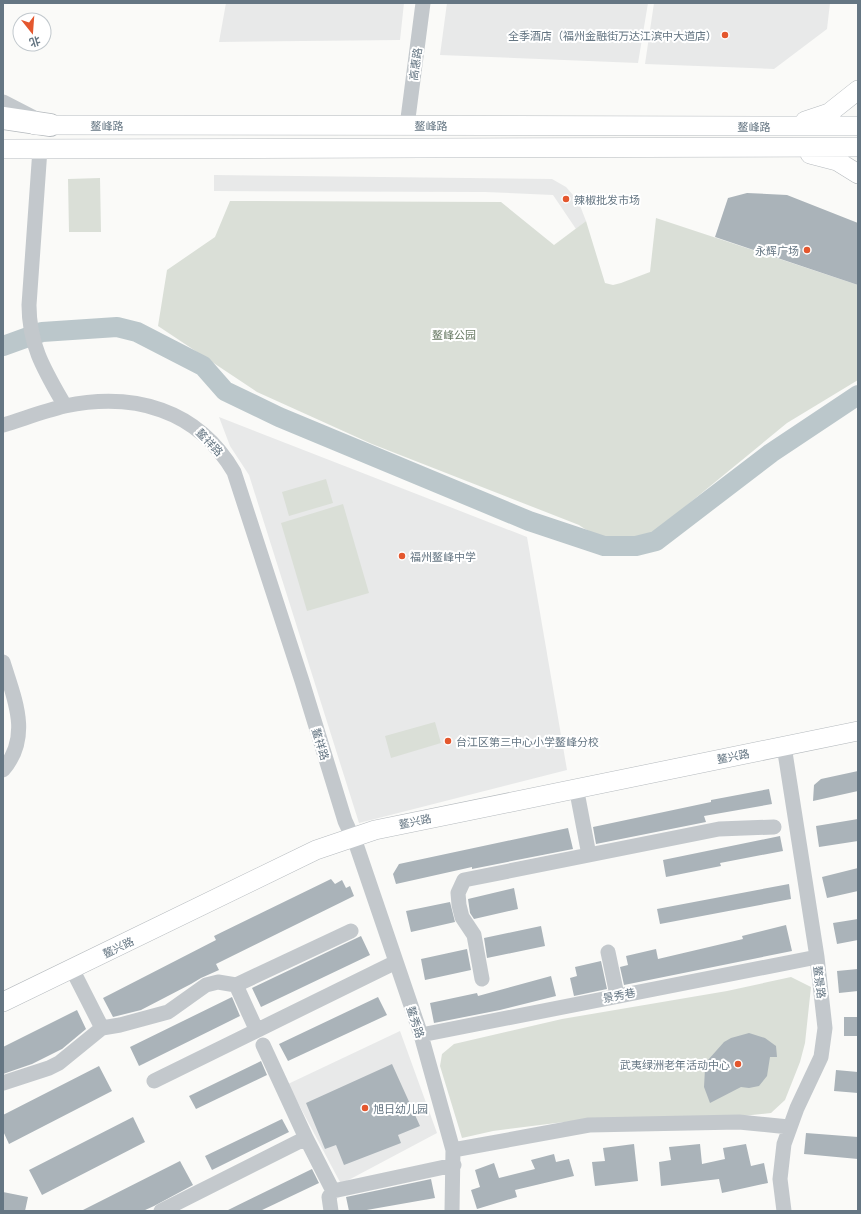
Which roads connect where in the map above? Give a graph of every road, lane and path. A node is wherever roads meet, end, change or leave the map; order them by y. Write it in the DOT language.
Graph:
graph roads {
  1 [pos="423,3"];
  2 [pos="858,90"];
  3 [pos="3,102"];
  4 [pos="3,118"];
  5 [pos="50,125"];
  6 [pos="3,126"];
  7 [pos="407,126"];
  8 [pos="858,126"];
  9 [pos="787,127"];
  10 [pos="770,147"];
  11 [pos="858,147"];
  12 [pos="3,149"];
  13 [pos="40,149"];
  14 [pos="858,174"];
  15 [pos="65,406"];
  16 [pos="3,425"];
  17 [pos="3,662"];
  18 [pos="858,731"];
  19 [pos="858,742"];
  20 [pos="785,751"];
  21 [pos="3,770"];
  22 [pos="577,792"];
  23 [pos="774,827"];
  24 [pos="354,842"];
  25 [pos="589,855"];
  26 [pos="351,931"];
  27 [pos="608,952"];
  28 [pos="817,957"];
  29 [pos="396,962"];
  30 [pos="74,973"];
  31 [pos="482,979"];
  32 [pos="236,985"];
  33 [pos="617,995"];
  34 [pos="3,1002"];
  35 [pos="3,1012"];
  36 [pos="102,1028"];
  37 [pos="256,1029"];
  38 [pos="420,1035"];
  39 [pos="264,1045"];
  40 [pos="154,1081"];
  41 [pos="3,1083"];
  42 [pos="790,1127"];
  43 [pos="306,1138"];
  44 [pos="453,1150"];
  45 [pos="454,1165"];
  46 [pos="333,1191"];
  47 [pos="161,1211"];
  48 [pos="331,1211"];
  49 [pos="452,1211"];
  50 [pos="784,1211"];
  1 -- 7 [label="street, 高惠路"];
  2 -- 9 [label="main road"];
  3 -- 5 [label="street"];
  4 -- 5 [label="highway"];
  5 -- 6 [label="main road, 鳌峰路"];
  5 -- 7 [label="main road, 鳌峰路"];
  7 -- 9 [label="main road, 鳌峰路"];
  8 -- 9 [label="main road, 鳌峰路"];
  10 -- 11 [label="main road, 鳌峰路"];
  10 -- 13 [label="main road, 鳌峰路"];
  10 -- 14 [label="main road"];
  12 -- 13 [label="main road, 鳌峰路"];
  13 -- 15 [label="street"];
  15 -- 16 [label="street, 鳌祥路"];
  15 -- 24 [label="street, 鳌祥路"];
  17 -- 21 [label="street"];
  18 -- 20 [label="main road, 鳌兴路"];
  19 -- 20 [label="main road, 鳌兴路"];
  20 -- 22 [label="main road, 鳌兴路"];
  20 -- 28 [label="street, 鳌景路"];
  22 -- 24 [label="main road, 鳌兴路"];
  22 -- 25 [label="street"];
  23 -- 25 [label="street"];
  24 -- 29 [label="street, 鳌秀路"];
  24 -- 30 [label="main road, 鳌兴路"];
  25 -- 31 [label="street"];
  26 -- 32 [label="street"];
  27 -- 33 [label="street"];
  28 -- 33 [label="street, 景秀巷"];
  28 -- 42 [label="street, 鳌景路"];
  29 -- 37 [label="street"];
  29 -- 38 [label="street, 鳌秀路"];
  30 -- 34 [label="main road, 鳌兴路"];
  30 -- 35 [label="main road, 鳌兴路"];
  30 -- 36 [label="street"];
  32 -- 36 [label="street"];
  32 -- 37 [label="street"];
  33 -- 38 [label="street, 景秀巷"];
  36 -- 41 [label="street"];
  37 -- 40 [label="street"];
  38 -- 44 [label="street, 鳌秀路"];
  39 -- 43 [label="street"];
  42 -- 44 [label="street"];
  42 -- 50 [label="street, 鳌景路"];
  43 -- 46 [label="street"];
  43 -- 47 [label="street"];
  44 -- 45 [label="street, 鳌秀路"];
  45 -- 46 [label="street"];
  45 -- 49 [label="street, 鳌秀路"];
  46 -- 48 [label="street"];
}
